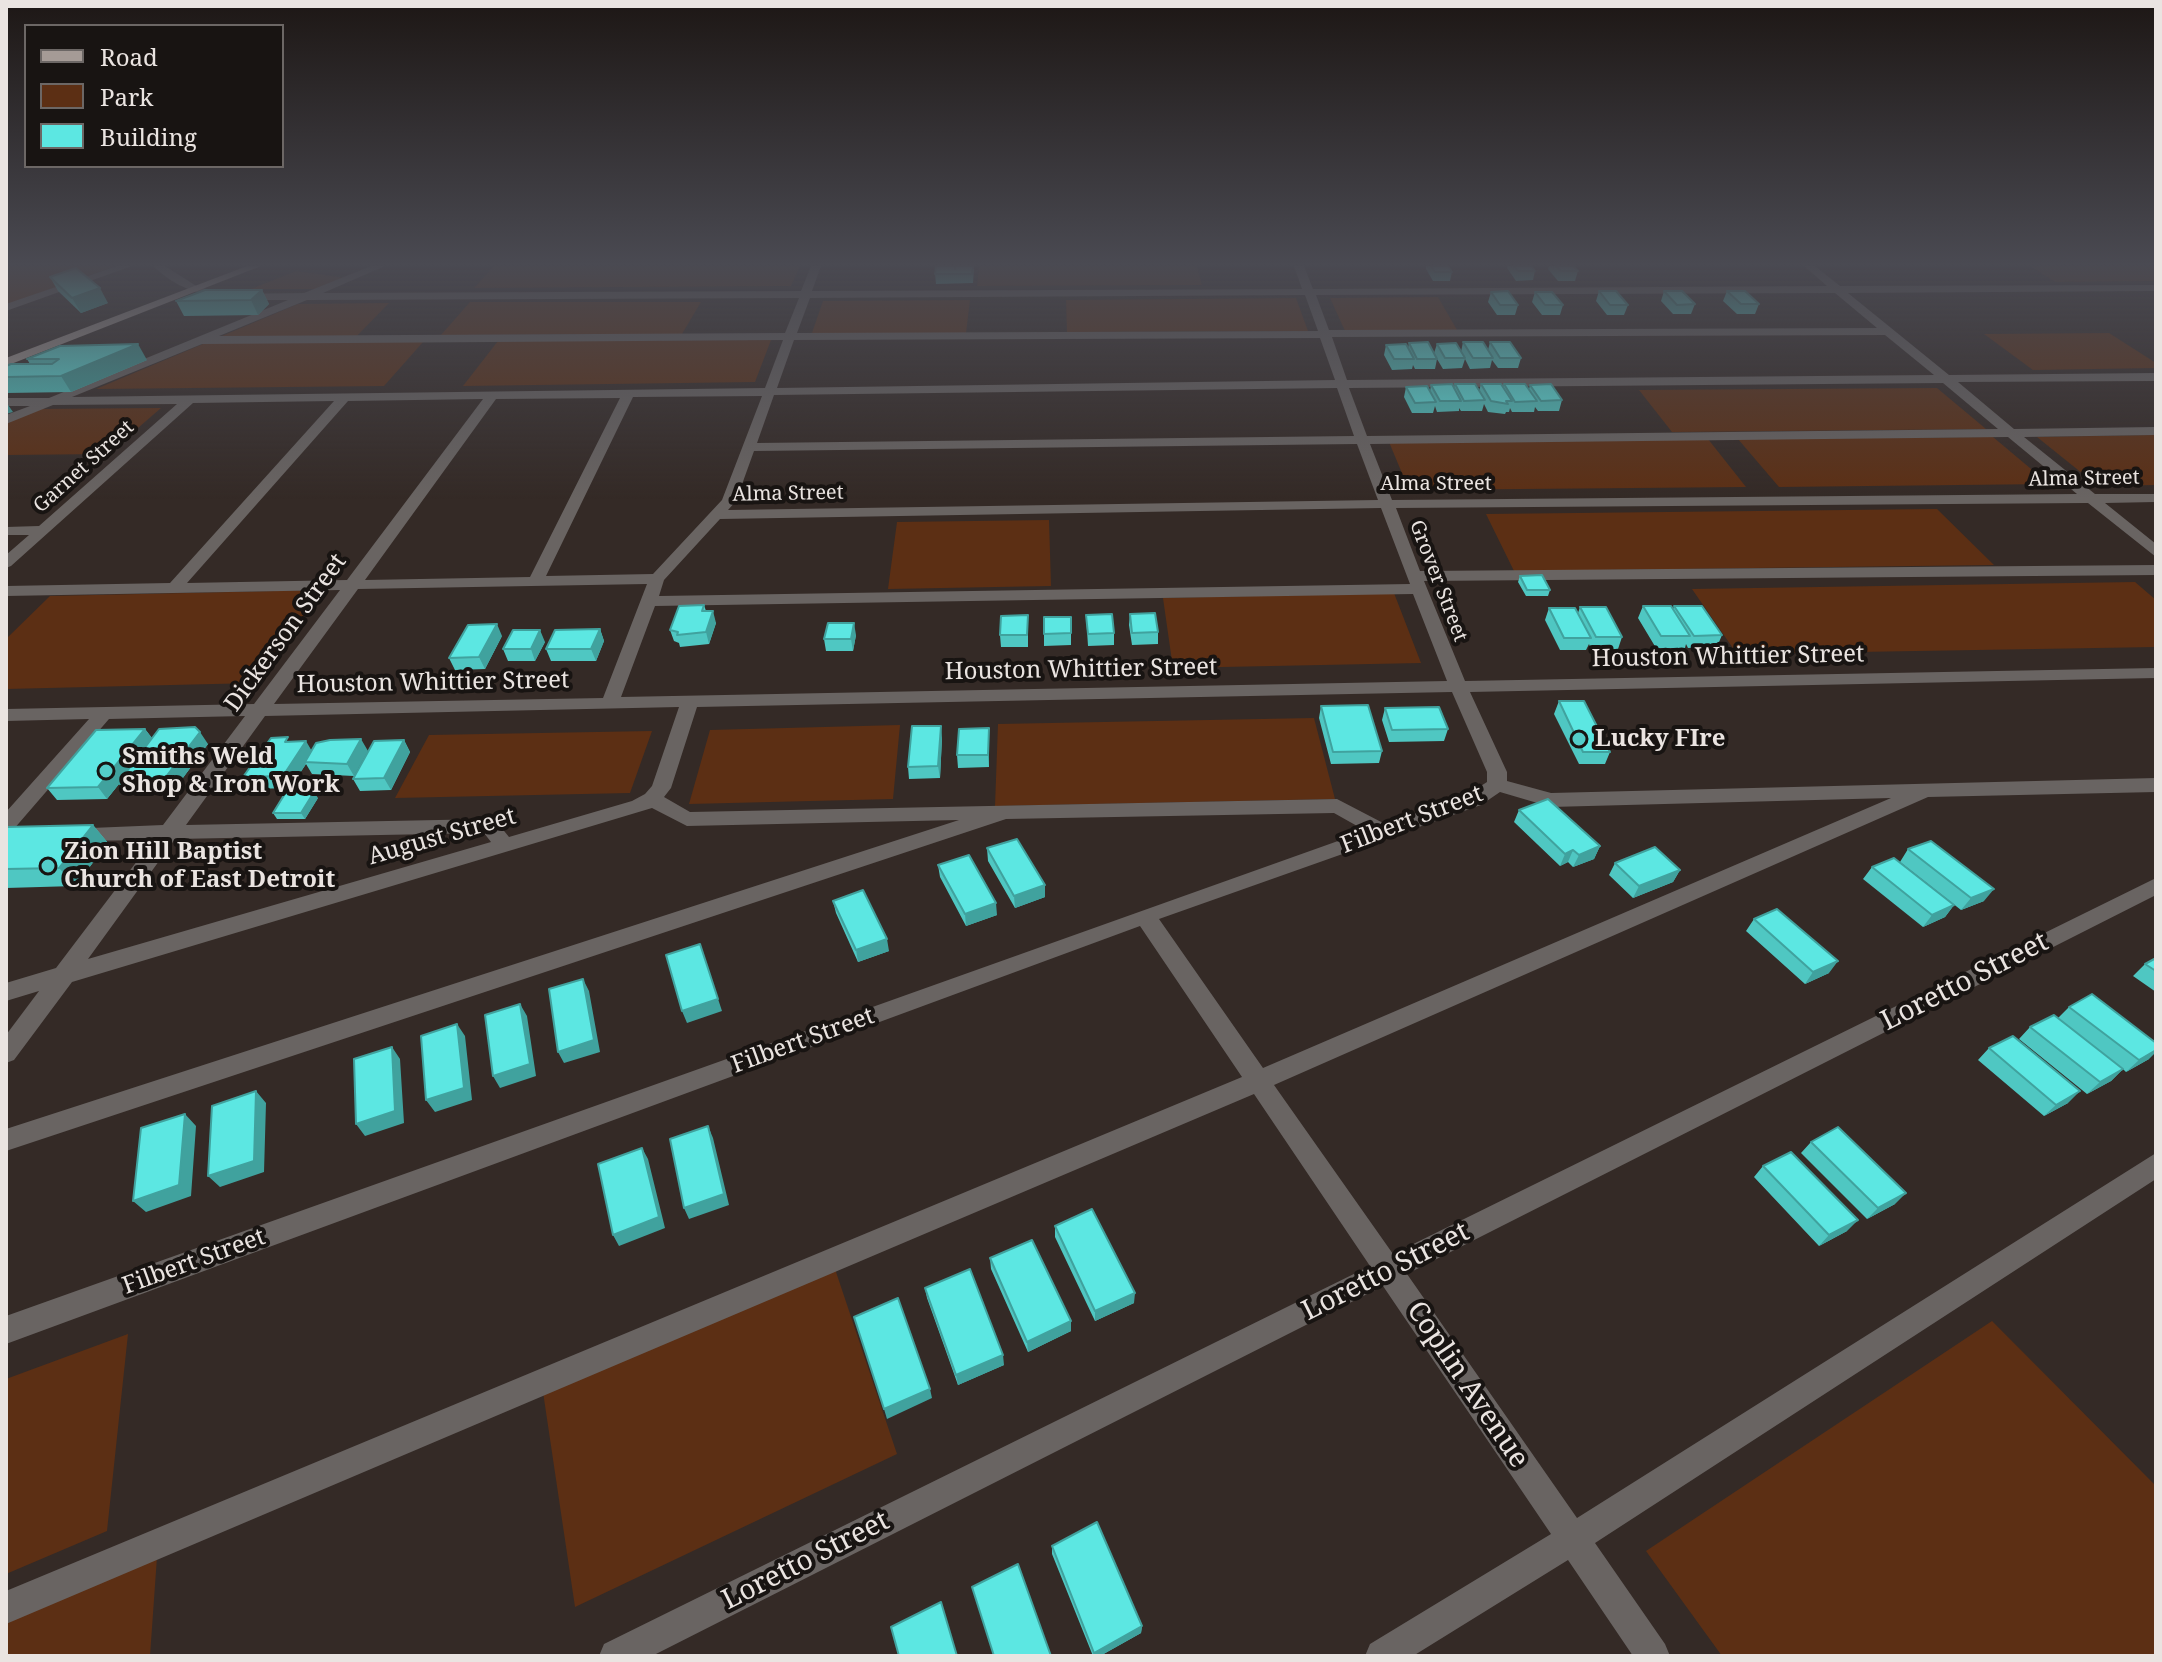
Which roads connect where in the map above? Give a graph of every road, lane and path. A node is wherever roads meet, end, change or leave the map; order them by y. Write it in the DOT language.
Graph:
graph roads {
  1 [pos="54,344"];
  2 [pos="192,344"];
  3 [pos="787,344"];
  4 [pos="1329,344"];
  5 [pos="1902,344"];
  6 [pos="6,362"];
  7 [pos="2156,377"];
  8 [pos="1947,380"];
  9 [pos="1342,384"];
  10 [pos="770,392"];
  11 [pos="628,394"];
  12 [pos="492,396"];
  13 [pos="344,398"];
  14 [pos="189,400"];
  15 [pos="6,402"];
  16 [pos="50,402"];
  17 [pos="6,420"];
  18 [pos="2156,431"];
  19 [pos="2012,434"];
  20 [pos="1362,439"];
  21 [pos="749,447"];
  22 [pos="2156,498"];
  23 [pos="2091,499"];
  24 [pos="1387,504"];
  25 [pos="717,515"];
  26 [pos="43,530"];
  27 [pos="6,531"];
  28 [pos="2156,552"];
  29 [pos="6,563"];
  30 [pos="2156,570"];
  31 [pos="657,579"];
  32 [pos="535,582"];
  33 [pos="1417,582"];
  34 [pos="352,586"];
  35 [pos="173,589"];
  36 [pos="6,591"];
  37 [pos="649,601"];
  38 [pos="2156,673"];
  39 [pos="1459,686"];
  40 [pos="690,701"];
  41 [pos="610,703"];
  42 [pos="262,710"];
  43 [pos="104,713"];
  44 [pos="13,715"];
  45 [pos="6,729"];
  46 [pos="1497,785"];
  47 [pos="2156,785"];
  48 [pos="1925,791"];
  49 [pos="652,799"];
  50 [pos="1004,813"];
  51 [pos="11,832"];
  52 [pos="171,832"];
  53 [pos="1384,832"];
  54 [pos="51,834"];
  55 [pos="505,846"];
  56 [pos="2156,886"];
  57 [pos="1145,916"];
  58 [pos="64,975"];
  59 [pos="6,992"];
  60 [pos="6,1053"];
  61 [pos="1258,1081"];
  62 [pos="6,1140"];
  63 [pos="2156,1165"];
  64 [pos="1388,1271"];
  65 [pos="6,1330"];
  66 [pos="1573,1539"];
  67 [pos="6,1608"];
  68 [pos="616,1656"];
  69 [pos="1382,1656"];
  70 [pos="1653,1656"];
  1 -- 6 [label="main road"];
  2 -- 16 [label="street"];
  3 -- 10 [label="street"];
  4 -- 9 [label="street, Grover Street"];
  5 -- 8 [label="street"];
  7 -- 8 [label="street"];
  8 -- 9 [label="street"];
  8 -- 19 [label="street"];
  9 -- 10 [label="street"];
  9 -- 20 [label="street, Grover Street"];
  10 -- 11 [label="street"];
  10 -- 21 [label="street"];
  11 -- 12 [label="street"];
  11 -- 32 [label="street"];
  12 -- 13 [label="street"];
  12 -- 34 [label="street, Dickerson Street"];
  13 -- 14 [label="street"];
  13 -- 35 [label="street"];
  14 -- 16 [label="street"];
  14 -- 26 [label="street, Garnet Street"];
  15 -- 16 [label="street"];
  16 -- 17 [label="street"];
  18 -- 19 [label="street"];
  19 -- 20 [label="street"];
  19 -- 23 [label="street"];
  20 -- 21 [label="street"];
  20 -- 24 [label="street, Grover Street"];
  21 -- 25 [label="street"];
  22 -- 23 [label="street, Alma Street"];
  23 -- 24 [label="street, Alma Street"];
  23 -- 28 [label="street"];
  24 -- 25 [label="street, Alma Street"];
  24 -- 33 [label="street, Grover Street"];
  25 -- 31 [label="street"];
  26 -- 27 [label="street"];
  26 -- 29 [label="street, Garnet Street"];
  30 -- 33 [label="street"];
  31 -- 32 [label="street"];
  31 -- 37 [label="street"];
  32 -- 34 [label="street"];
  33 -- 37 [label="street"];
  33 -- 39 [label="street, Grover Street"];
  34 -- 35 [label="street"];
  34 -- 42 [label="street, Dickerson Street"];
  35 -- 36 [label="street"];
  37 -- 41 [label="street"];
  38 -- 39 [label="street, Houston Whittier Street"];
  39 -- 40 [label="street, Houston Whittier Street"];
  39 -- 46 [label="street, Filbert Street"];
  40 -- 41 [label="street, Houston Whittier Street"];
  40 -- 49 [label="street"];
  41 -- 42 [label="street, Houston Whittier Street"];
  42 -- 43 [label="street, Houston Whittier Street"];
  42 -- 52 [label="street, Dickerson Street"];
  43 -- 44 [label="street, Houston Whittier Street"];
  43 -- 51 [label="street"];
  44 -- 45 [label="street"];
  46 -- 48 [label="street"];
  46 -- 53 [label="street, Filbert Street"];
  47 -- 48 [label="street"];
  48 -- 61 [label="street"];
  49 -- 50 [label="street"];
  49 -- 55 [label="street, August Street"];
  50 -- 53 [label="street"];
  50 -- 62 [label="street"];
  52 -- 54 [label="street"];
  52 -- 55 [label="street"];
  52 -- 58 [label="street, Dickerson Street"];
  53 -- 57 [label="street, Filbert Street"];
  55 -- 58 [label="street, August Street"];
  56 -- 64 [label="street, Loretto Street"];
  57 -- 61 [label="street, Coplin Avenue"];
  57 -- 65 [label="street, Filbert Street"];
  58 -- 59 [label="street, August Street"];
  58 -- 60 [label="street, Dickerson Street"];
  61 -- 64 [label="street, Coplin Avenue"];
  61 -- 67 [label="street"];
  63 -- 66 [label="street"];
  64 -- 66 [label="street, Coplin Avenue"];
  64 -- 68 [label="street, Loretto Street"];
  66 -- 69 [label="street"];
  66 -- 70 [label="street, Coplin Avenue"];
}
